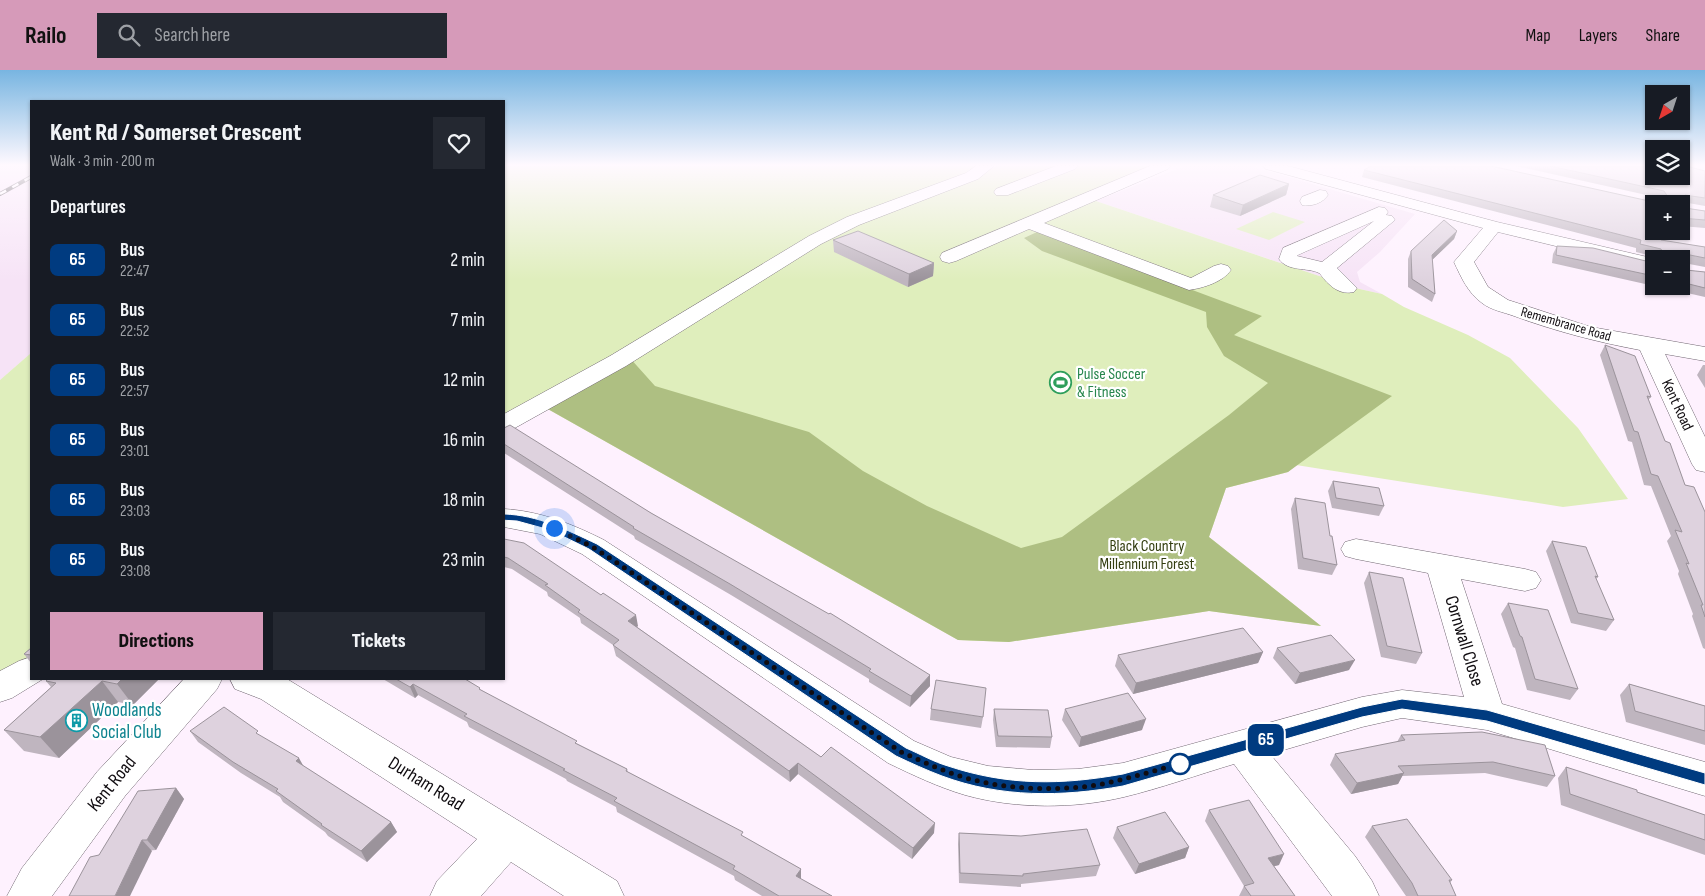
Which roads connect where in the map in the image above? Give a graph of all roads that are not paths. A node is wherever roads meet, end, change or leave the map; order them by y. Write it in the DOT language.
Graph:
graph roads {
  1 [pos="896,205"];
  2 [pos="1072,205"];
  3 [pos="1343,205"];
  4 [pos="1411,205"];
  5 [pos="1414,205"];
  6 [pos="1386,214"];
  7 [pos="1028,223"];
  8 [pos="1494,226"];
  9 [pos="949,257"];
  10 [pos="1645,262"];
  11 [pos="1327,268"];
  12 [pos="1221,270"];
  13 [pos="1347,288"];
  14 [pos="1649,345"];
  15 [pos="1705,354"];
  16 [pos="505,423"];
  17 [pos="1705,464"];
  18 [pos="505,518"];
  19 [pos="1356,549"];
  20 [pos="1441,566"];
  21 [pos="1525,580"];
  22 [pos="30,671"];
  23 [pos="204,680"];
  24 [pos="250,680"];
  25 [pos="0,688"];
  26 [pos="1487,715"];
  27 [pos="1242,747"];
  28 [pos="1705,779"];
  29 [pos="508,836"];
  30 [pos="29,896"];
  31 [pos="452,896"];
  32 [pos="602,896"];
  33 [pos="1357,896"];
  1 -- 16 [label="street"];
  2 -- 7 [label="street"];
  3 -- 6 [label="street"];
  4 -- 6 [label="street"];
  5 -- 8 [label="street"];
  6 -- 11 [label="street"];
  6 -- 11 [label="street"];
  7 -- 9 [label="street"];
  7 -- 12 [label="street"];
  8 -- 10 [label="street"];
  8 -- 14 [label="street, Remembrance Road"];
  11 -- 13 [label="street"];
  14 -- 15 [label="street, Remembrance Road"];
  14 -- 17 [label="street, Kent Road"];
  18 -- 27 [label="street"];
  19 -- 20 [label="street, Cornwall Close"];
  20 -- 21 [label="street, Cornwall Close"];
  20 -- 26 [label="street, Cornwall Close"];
  22 -- 25 [label="street"];
  23 -- 30 [label="street, Kent Road"];
  24 -- 29 [label="street, Durham Road"];
  26 -- 27 [label="street"];
  26 -- 28 [label="street"];
  27 -- 33 [label="street"];
  29 -- 31 [label="street"];
  29 -- 32 [label="street, Durham Road"];
}
